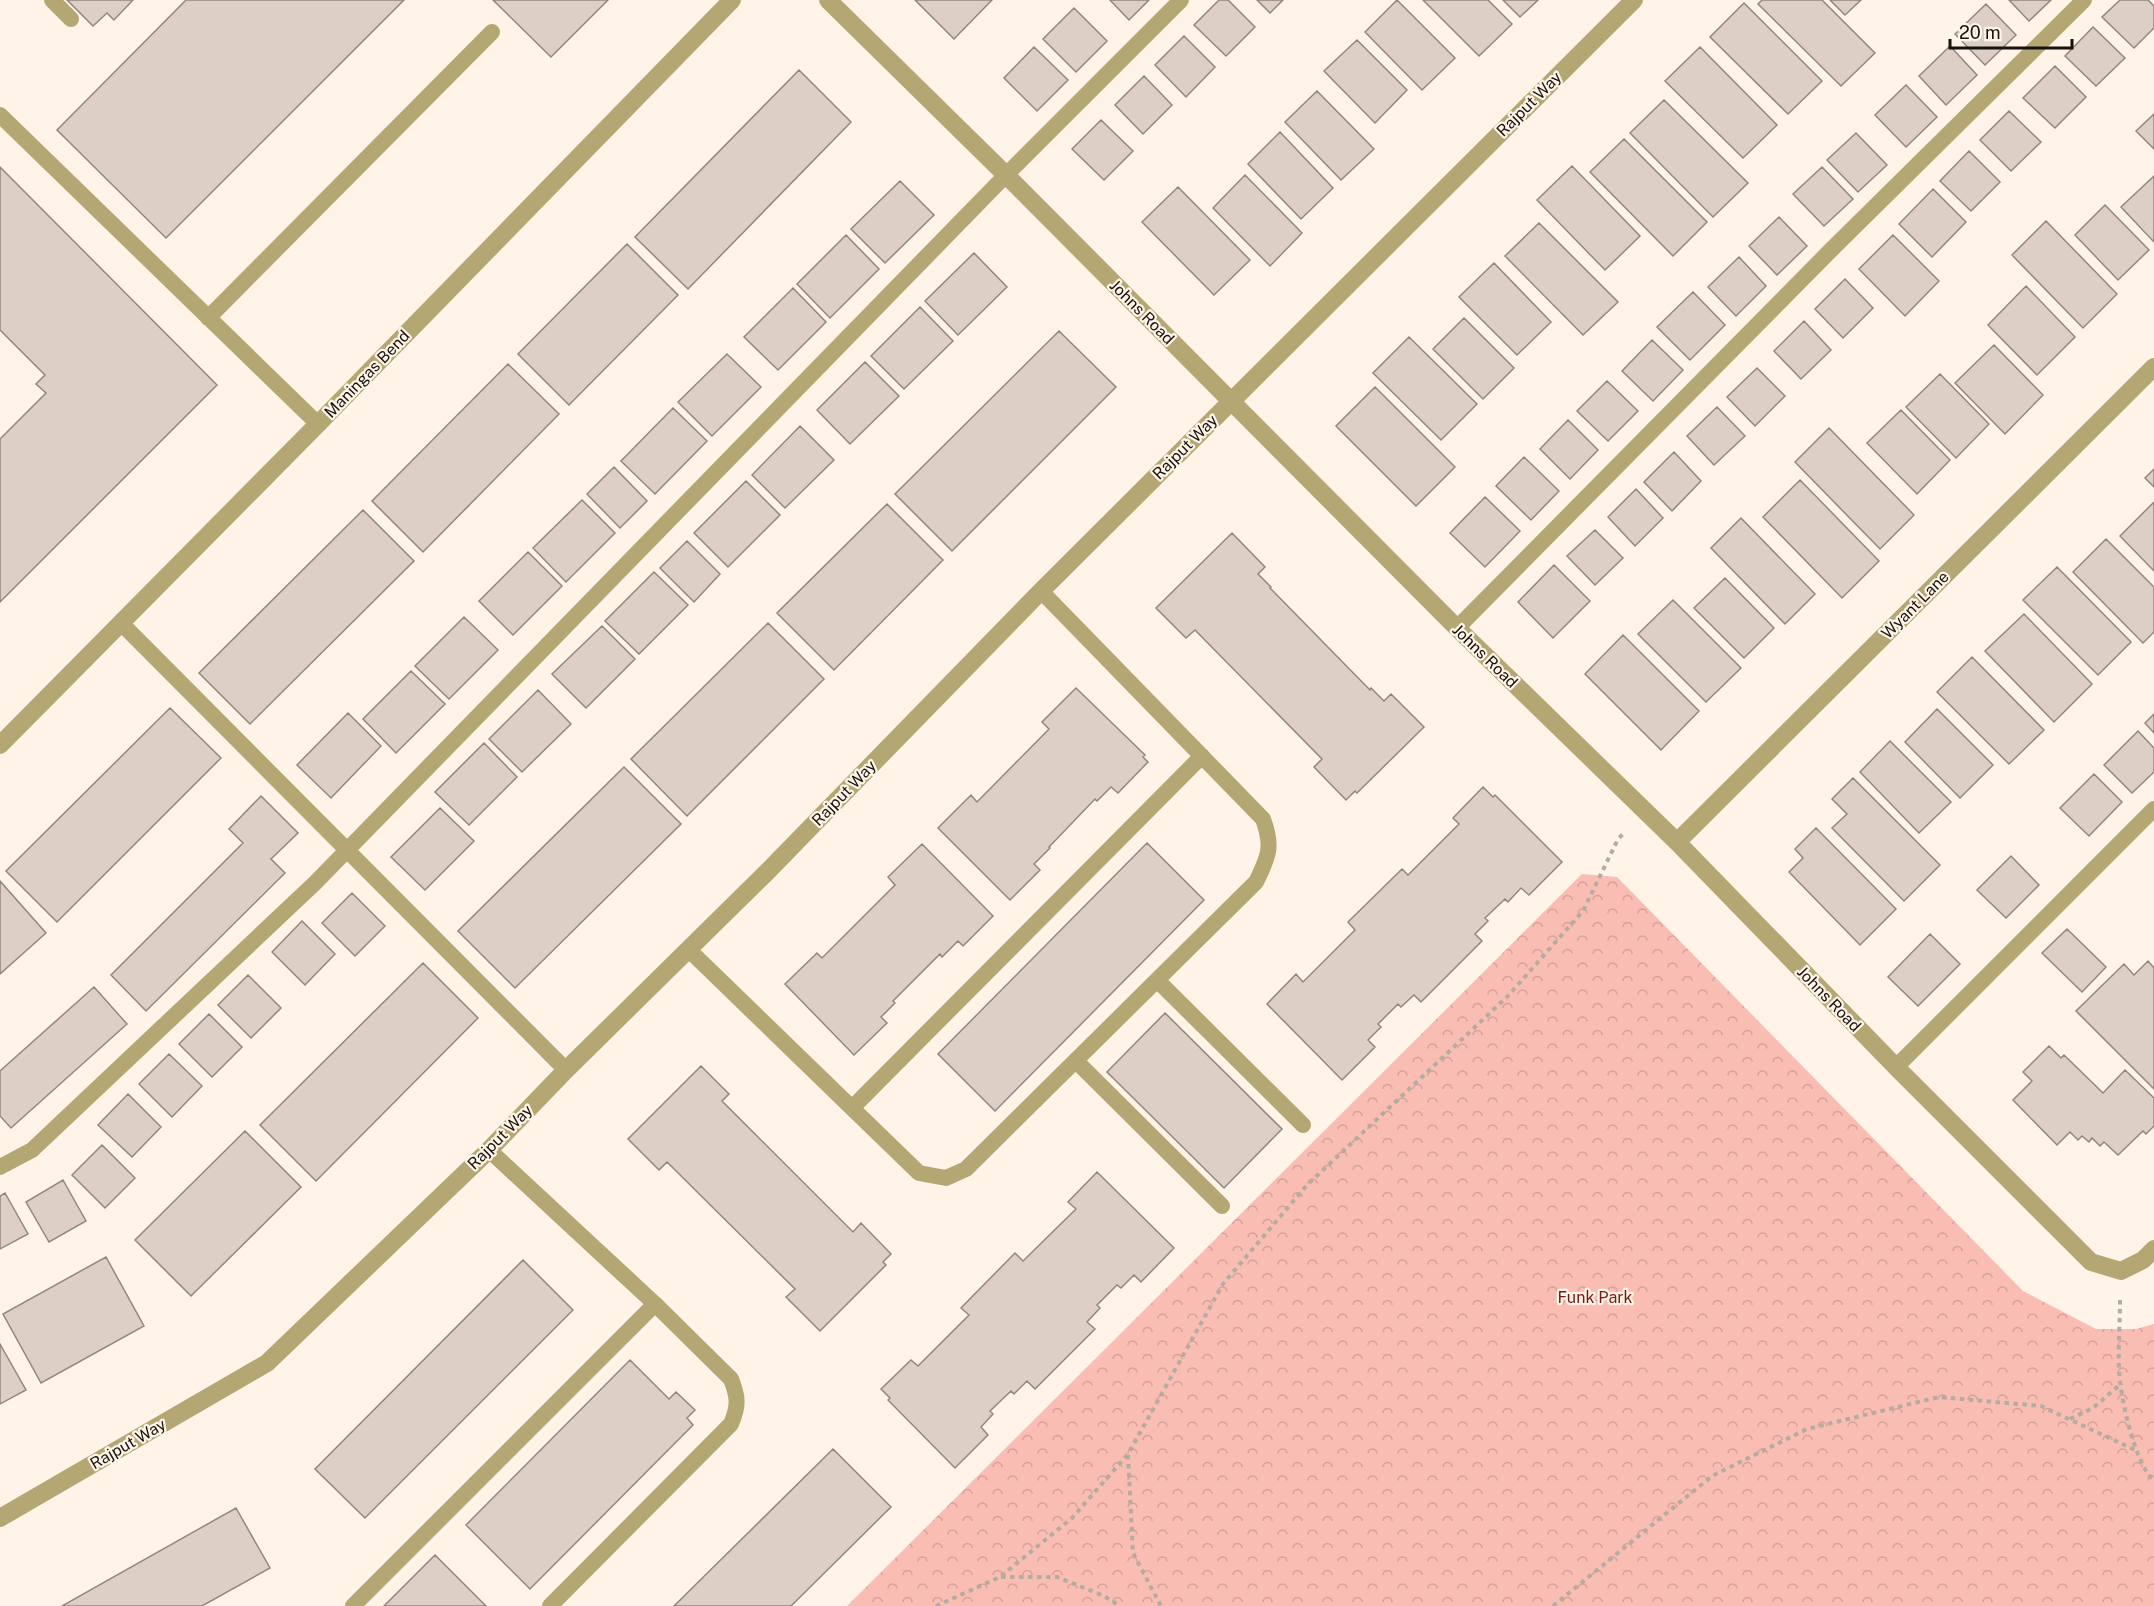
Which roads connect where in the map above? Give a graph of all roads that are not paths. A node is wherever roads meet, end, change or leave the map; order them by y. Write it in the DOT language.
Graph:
graph roads {
  1 [pos="52,0"];
  2 [pos="732,0"];
  3 [pos="828,0"];
  4 [pos="1181,0"];
  5 [pos="1634,0"];
  6 [pos="2084,0"];
  7 [pos="71,19"];
  8 [pos="492,32"];
  9 [pos="0,115"];
  10 [pos="1006,175"];
  11 [pos="208,318"];
  12 [pos="2154,367"];
  13 [pos="1231,401"];
  14 [pos="318,424"];
  15 [pos="1041,591"];
  16 [pos="121,623"];
  17 [pos="1457,628"];
  18 [pos="0,745"];
  19 [pos="1202,756"];
  20 [pos="2154,809"];
  21 [pos="1677,842"];
  22 [pos="348,849"];
  23 [pos="688,950"];
  24 [pos="1157,980"];
  25 [pos="1076,1061"];
  26 [pos="1896,1067"];
  27 [pos="566,1070"];
  28 [pos="852,1108"];
  29 [pos="1303,1125"];
  30 [pos="489,1150"];
  31 [pos="0,1167"];
  32 [pos="1222,1206"];
  33 [pos="2154,1249"];
  34 [pos="655,1304"];
  35 [pos="0,1518"];
  36 [pos="353,1606"];
  37 [pos="550,1606"];
  1 -- 7 [label="lane"];
  2 -- 14 [label="street, Maningas Bend"];
  3 -- 10 [label="street, Johns Road"];
  4 -- 10 [label="lane"];
  5 -- 13 [label="street, Rajput Way"];
  6 -- 17 [label="lane"];
  8 -- 11 [label="lane"];
  9 -- 11 [label="lane"];
  10 -- 13 [label="street, Johns Road"];
  10 -- 22 [label="lane"];
  11 -- 14 [label="lane"];
  12 -- 21 [label="street, Wyant Lane"];
  13 -- 15 [label="street, Rajput Way"];
  13 -- 17 [label="street, Johns Road"];
  14 -- 16 [label="street, Maningas Bend"];
  15 -- 19 [label="lane"];
  15 -- 23 [label="street, Rajput Way"];
  16 -- 18 [label="street, Maningas Bend"];
  16 -- 22 [label="lane"];
  17 -- 21 [label="street, Johns Road"];
  19 -- 24 [label="lane"];
  19 -- 28 [label="lane"];
  20 -- 26 [label="lane"];
  21 -- 26 [label="street, Johns Road"];
  22 -- 27 [label="lane"];
  22 -- 31 [label="lane"];
  23 -- 27 [label="street, Rajput Way"];
  23 -- 28 [label="lane"];
  24 -- 25 [label="lane"];
  24 -- 29 [label="lane"];
  25 -- 28 [label="lane"];
  25 -- 32 [label="lane"];
  26 -- 33 [label="street, Johns Road"];
  27 -- 30 [label="street, Rajput Way"];
  30 -- 34 [label="lane"];
  30 -- 35 [label="street, Rajput Way"];
  34 -- 36 [label="lane"];
  34 -- 37 [label="lane"];
}
